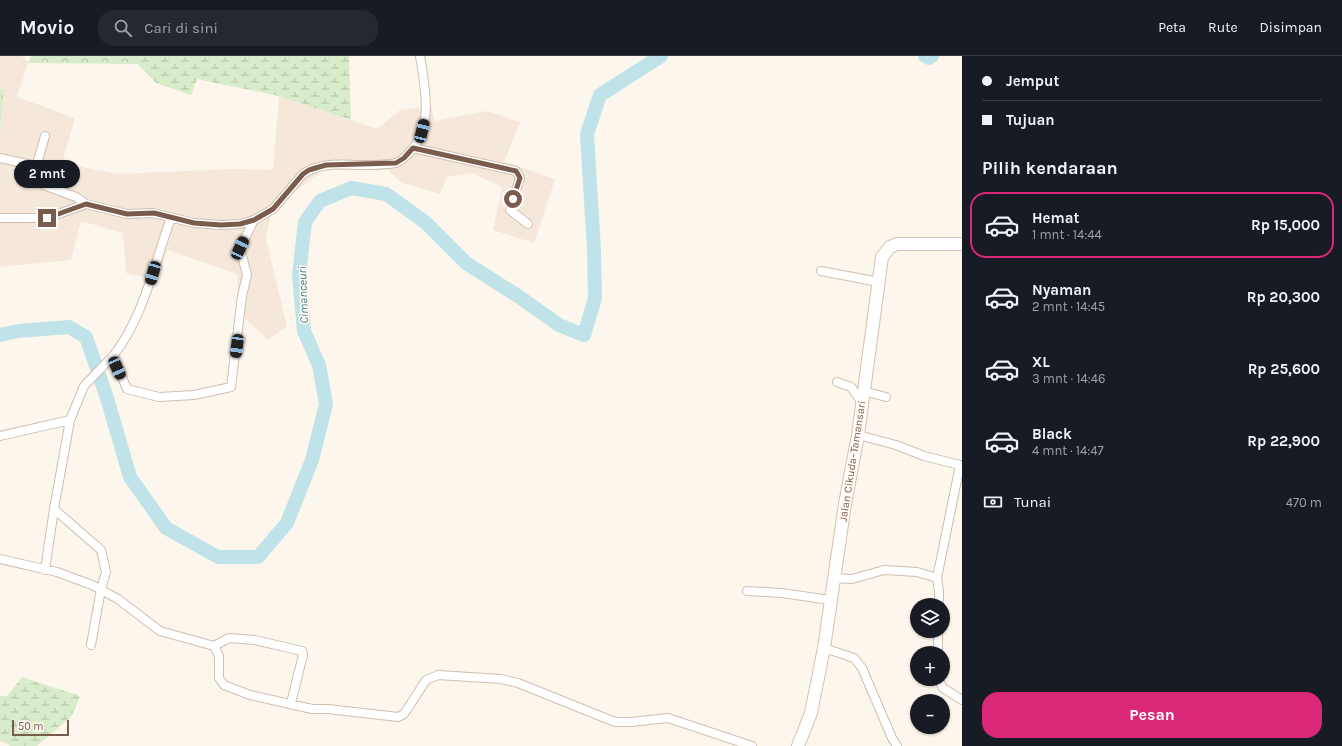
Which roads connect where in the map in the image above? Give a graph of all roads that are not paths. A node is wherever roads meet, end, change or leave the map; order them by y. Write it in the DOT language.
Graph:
graph roads {
  1 [pos="420,56"];
  2 [pos="45,136"];
  3 [pos="413,148"];
  4 [pos="0,158"];
  5 [pos="36,166"];
  6 [pos="86,204"];
  7 [pos="0,218"];
  8 [pos="171,218"];
  9 [pos="254,220"];
  10 [pos="528,224"];
  11 [pos="962,244"];
  12 [pos="822,271"];
  13 [pos="879,282"];
  14 [pos="112,357"];
  15 [pos="837,382"];
  16 [pos="862,395"];
  17 [pos="886,397"];
  18 [pos="70,420"];
  19 [pos="858,434"];
  20 [pos="0,436"];
  21 [pos="961,465"];
  22 [pos="54,509"];
  23 [pos="0,559"];
  24 [pos="45,570"];
  25 [pos="834,578"];
  26 [pos="937,578"];
  27 [pos="101,589"];
  28 [pos="747,591"];
  29 [pos="939,598"];
  30 [pos="830,600"];
  31 [pos="91,645"];
  32 [pos="214,646"];
  33 [pos="824,648"];
  34 [pos="942,686"];
  35 [pos="962,700"];
  36 [pos="291,703"];
  37 [pos="752,746"];
  38 [pos="798,746"];
  39 [pos="897,746"];
  1 -- 3 [label="street"];
  2 -- 5 [label="street"];
  3 -- 9 [label="street"];
  3 -- 10 [label="street"];
  4 -- 5 [label="street"];
  5 -- 6 [label="street"];
  6 -- 7 [label="street"];
  6 -- 8 [label="street"];
  8 -- 9 [label="street"];
  8 -- 9 [label="street"];
  11 -- 13 [label="street, Jalan Cikuda–Tamansari"];
  12 -- 13 [label="street"];
  13 -- 16 [label="street, Jalan Cikuda–Tamansari"];
  14 -- 18 [label="street"];
  15 -- 16 [label="street"];
  16 -- 17 [label="street"];
  16 -- 19 [label="street, Jalan Cikuda–Tamansari"];
  18 -- 20 [label="street"];
  18 -- 22 [label="street"];
  19 -- 21 [label="street"];
  19 -- 25 [label="street, Jalan Cikuda–Tamansari"];
  21 -- 26 [label="street"];
  22 -- 24 [label="street"];
  22 -- 27 [label="street"];
  23 -- 24 [label="street"];
  24 -- 27 [label="street"];
  25 -- 26 [label="street"];
  25 -- 30 [label="street, Jalan Cikuda–Tamansari"];
  26 -- 29 [label="street"];
  27 -- 31 [label="street"];
  27 -- 32 [label="street"];
  28 -- 30 [label="street"];
  30 -- 33 [label="street, Jalan Cikuda–Tamansari"];
  32 -- 36 [label="street"];
  32 -- 36 [label="street"];
  33 -- 38 [label="street, Jalan Cikuda–Tamansari"];
  33 -- 39 [label="street"];
  34 -- 35 [label="street"];
  36 -- 37 [label="street"];
}
